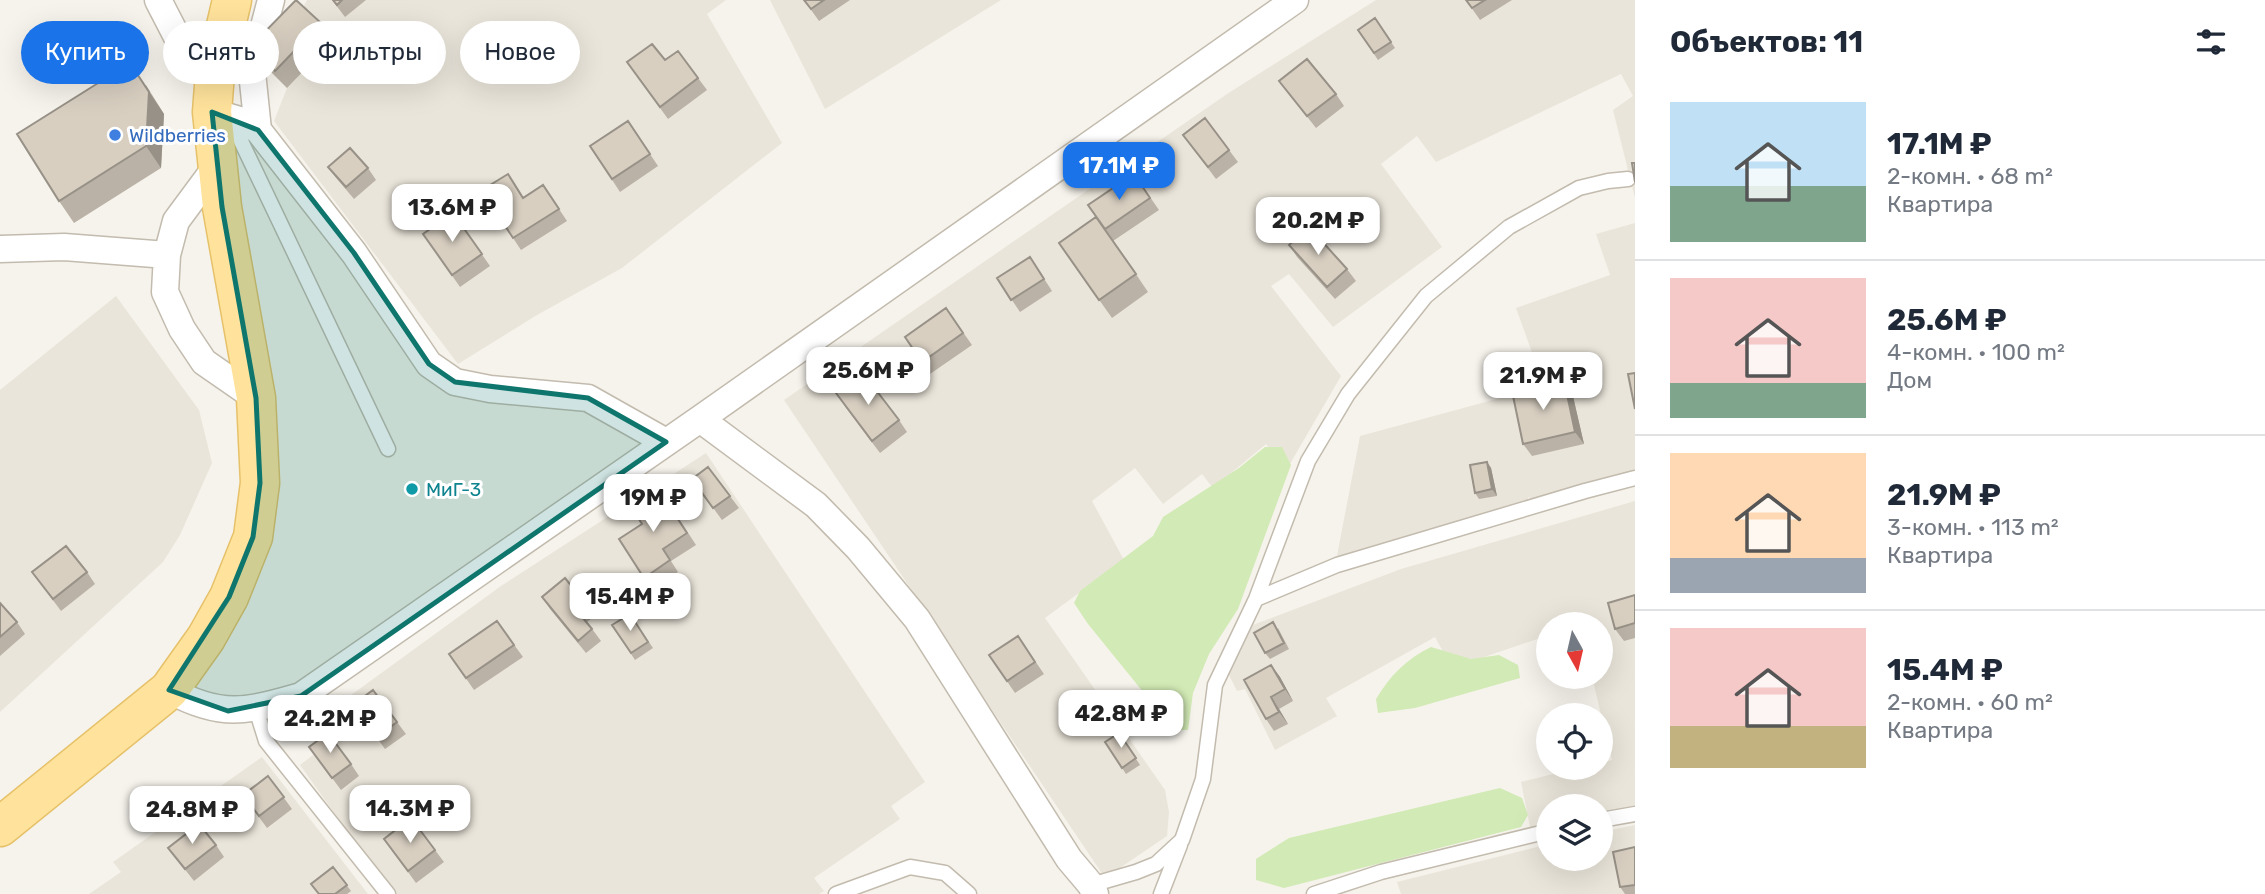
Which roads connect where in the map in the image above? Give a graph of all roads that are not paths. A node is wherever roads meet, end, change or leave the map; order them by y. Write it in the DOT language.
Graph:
graph roads {
  1 [pos="158,0"];
  2 [pos="232,0"];
  3 [pos="271,0"];
  4 [pos="1294,0"];
  5 [pos="169,21"];
  6 [pos="227,21"];
  7 [pos="216,84"];
  8 [pos="220,114"];
  9 [pos="258,130"];
  10 [pos="216,167"];
  11 [pos="1628,178"];
  12 [pos="0,249"];
  13 [pos="167,255"];
  14 [pos="256,398"];
  15 [pos="700,419"];
  16 [pos="666,442"];
  17 [pos="388,449"];
  18 [pos="1635,478"];
  19 [pos="1256,599"];
  20 [pos="169,690"];
  21 [pos="256,709"];
  22 [pos="1635,814"];
  23 [pos="1613,818"];
  24 [pos="0,827"];
  25 [pos="1536,834"];
  26 [pos="1182,840"];
  27 [pos="1093,889"];
  28 [pos="388,894"];
  29 [pos="836,894"];
  30 [pos="969,894"];
  31 [pos="1161,894"];
  32 [pos="1314,894"];
  1 -- 5 [label="street"];
  2 -- 6 [label="main road"];
  3 -- 9 [label="street"];
  4 -- 15 [label="street"];
  7 -- 8 [label="main road"];
  8 -- 9 [label="street"];
  8 -- 10 [label="main road"];
  8 -- 17 [label="lane"];
  9 -- 16 [label="street"];
  10 -- 13 [label="street"];
  10 -- 14 [label="main road"];
  11 -- 19 [label="lane"];
  12 -- 13 [label="street"];
  13 -- 14 [label="street"];
  14 -- 20 [label="main road"];
  15 -- 16 [label="street"];
  15 -- 27 [label="street"];
  16 -- 21 [label="street"];
  18 -- 19 [label="lane"];
  19 -- 26 [label="lane"];
  20 -- 21 [label="street"];
  20 -- 24 [label="main road"];
  21 -- 28 [label="lane"];
  22 -- 23 [label="lane"];
  25 -- 32 [label="lane"];
  26 -- 27 [label="lane"];
  26 -- 31 [label="lane"];
  29 -- 30 [label="lane"];
}
